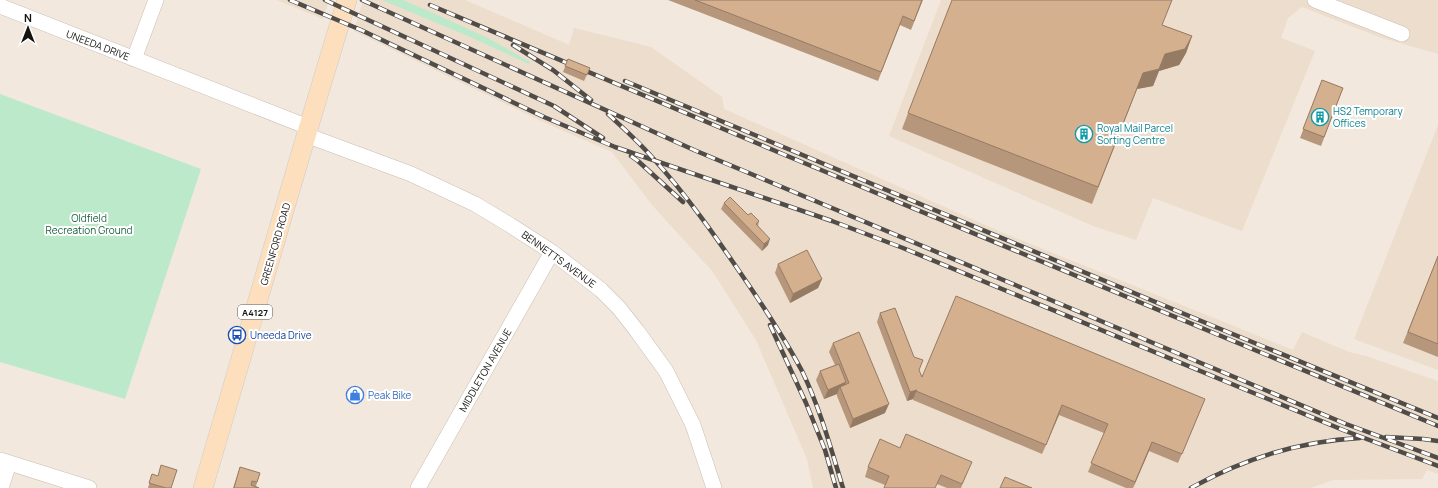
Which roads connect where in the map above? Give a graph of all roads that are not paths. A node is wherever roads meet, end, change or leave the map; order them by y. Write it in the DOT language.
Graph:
graph roads {
  1 [pos="156,0"];
  2 [pos="347,0"];
  3 [pos="1315,0"];
  4 [pos="0,6"];
  5 [pos="1402,34"];
  6 [pos="134,59"];
  7 [pos="307,131"];
  8 [pos="552,252"];
  9 [pos="4,462"];
  10 [pos="1,488"];
  11 [pos="88,488"];
  12 [pos="203,488"];
  13 [pos="418,488"];
  14 [pos="714,488"];
  1 -- 6 [label="street"];
  2 -- 7 [label="main road, GREENFORD ROAD / A4127"];
  3 -- 5 [label="street"];
  4 -- 6 [label="street, UNEEDA DRIVE"];
  6 -- 7 [label="street, UNEEDA DRIVE"];
  7 -- 8 [label="street, BENNETTS AVENUE"];
  7 -- 12 [label="main road, GREENFORD ROAD / A4127"];
  8 -- 13 [label="street, MIDDLETON AVENUE"];
  8 -- 14 [label="street, BENNETTS AVENUE"];
  9 -- 10 [label="street"];
  9 -- 11 [label="street"];
}
